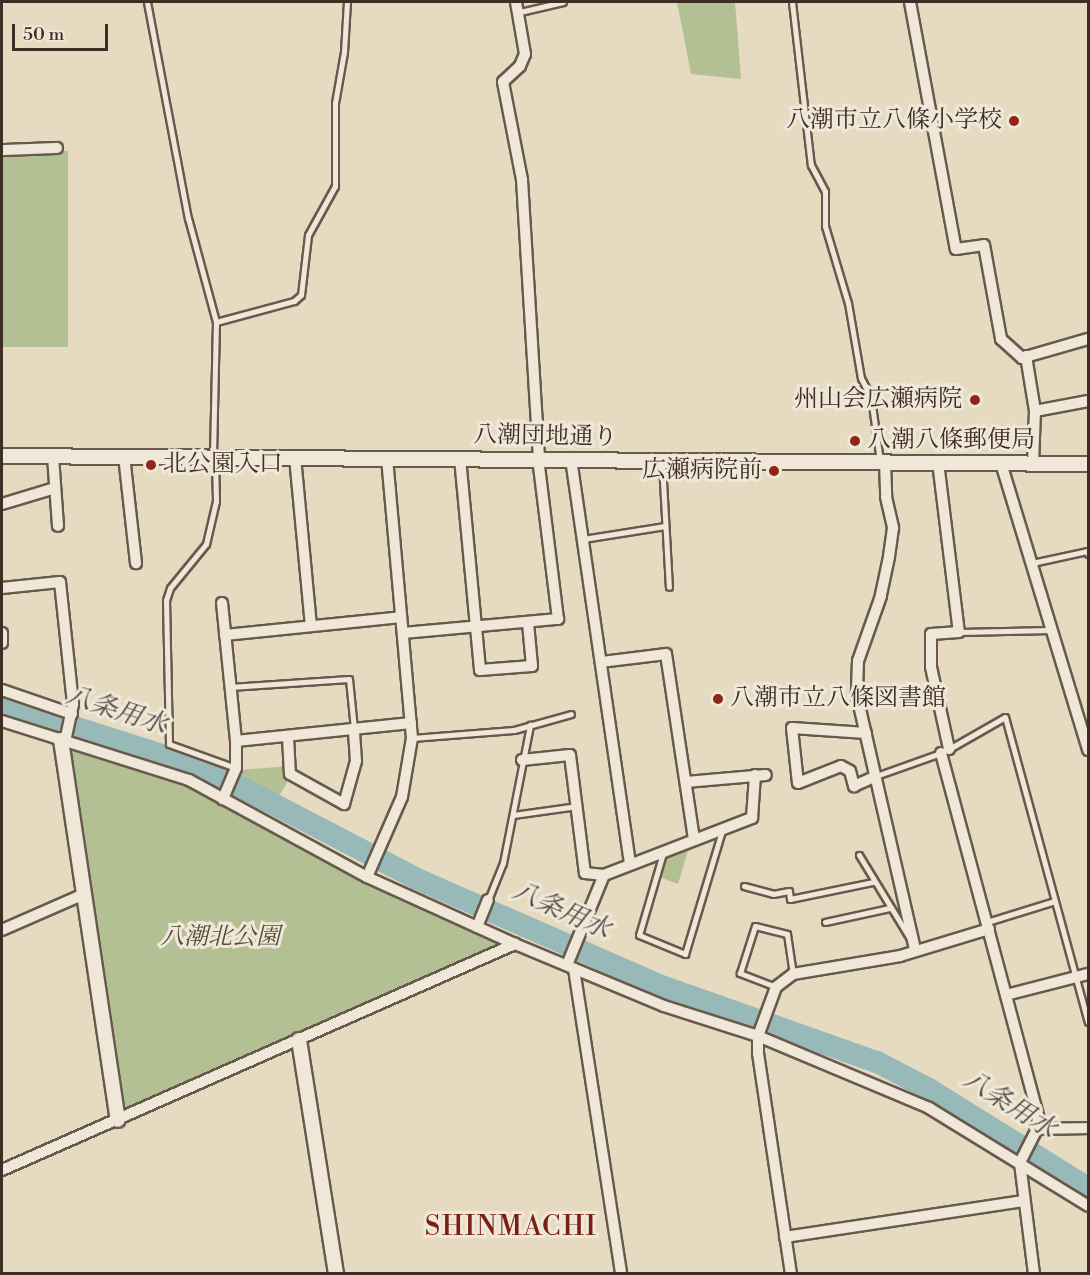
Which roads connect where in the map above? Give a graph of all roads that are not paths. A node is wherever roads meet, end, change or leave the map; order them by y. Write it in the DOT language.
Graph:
graph roads {
  1 [pos="147,2"];
  2 [pos="347,2"];
  3 [pos="516,2"];
  4 [pos="563,2"];
  5 [pos="792,2"];
  6 [pos="910,2"];
  7 [pos="520,12"];
  8 [pos="57,148"];
  9 [pos="2,150"];
  10 [pos="216,322"];
  11 [pos="1089,339"];
  12 [pos="1026,356"];
  13 [pos="1089,401"];
  14 [pos="1035,411"];
  15 [pos="2,456"];
  16 [pos="52,456"];
  17 [pos="124,456"];
  18 [pos="214,457"];
  19 [pos="295,457"];
  20 [pos="387,458"];
  21 [pos="460,458"];
  22 [pos="539,458"];
  23 [pos="571,459"];
  24 [pos="662,460"];
  25 [pos="882,462"];
  26 [pos="938,462"];
  27 [pos="1001,463"];
  28 [pos="1033,463"];
  29 [pos="1089,464"];
  30 [pos="55,488"];
  31 [pos="2,504"];
  32 [pos="58,526"];
  33 [pos="665,526"];
  34 [pos="582,539"];
  35 [pos="1089,554"];
  36 [pos="136,563"];
  37 [pos="1032,563"];
  38 [pos="669,587"];
  39 [pos="2,588"];
  40 [pos="222,603"];
  41 [pos="401,617"];
  42 [pos="528,623"];
  43 [pos="311,625"];
  44 [pos="475,626"];
  45 [pos="1051,630"];
  46 [pos="959,632"];
  47 [pos="2,633"];
  48 [pos="403,633"];
  49 [pos="225,635"];
  50 [pos="2,643"];
  51 [pos="601,662"];
  52 [pos="230,687"];
  53 [pos="2,690"];
  54 [pos="571,714"];
  55 [pos="72,717"];
  56 [pos="2,721"];
  57 [pos="411,723"];
  58 [pos="530,725"];
  59 [pos="354,729"];
  60 [pos="866,733"];
  61 [pos="288,737"];
  62 [pos="412,738"];
  63 [pos="63,740"];
  64 [pos="236,741"];
  65 [pos="1089,750"];
  66 [pos="945,751"];
  67 [pos="522,760"];
  68 [pos="236,768"];
  69 [pos="874,777"];
  70 [pos="687,782"];
  71 [pos="223,799"];
  72 [pos="578,806"];
  73 [pos="513,815"];
  74 [pos="722,830"];
  75 [pos="694,840"];
  76 [pos="664,851"];
  77 [pos="859,855"];
  78 [pos="630,863"];
  79 [pos="370,873"];
  80 [pos="604,875"];
  81 [pos="873,882"];
  82 [pos="744,886"];
  83 [pos="84,894"];
  84 [pos="488,900"];
  85 [pos="1054,901"];
  86 [pos="890,908"];
  87 [pos="825,922"];
  88 [pos="479,923"];
  89 [pos="988,925"];
  90 [pos="2,930"];
  91 [pos="514,944"];
  92 [pos="915,948"];
  93 [pos="571,964"];
  94 [pos="793,974"];
  95 [pos="1089,974"];
  96 [pos="1077,977"];
  97 [pos="776,987"];
  98 [pos="1006,995"];
  99 [pos="1089,1022"];
  100 [pos="758,1036"];
  101 [pos="299,1040"];
  102 [pos="118,1120"];
  103 [pos="1089,1128"];
  104 [pos="1037,1129"];
  105 [pos="1020,1163"];
  106 [pos="2,1170"];
  107 [pos="1023,1201"];
  108 [pos="1089,1206"];
  109 [pos="785,1237"];
  110 [pos="336,1274"];
  111 [pos="621,1274"];
  112 [pos="791,1274"];
  113 [pos="1034,1274"];
  1 -- 10 [label="lane"];
  2 -- 10 [label="lane"];
  3 -- 7 [label="street"];
  4 -- 7 [label="lane"];
  5 -- 25 [label="lane"];
  6 -- 12 [label="street"];
  7 -- 22 [label="street"];
  8 -- 9 [label="street"];
  10 -- 18 [label="lane"];
  11 -- 12 [label="street"];
  12 -- 14 [label="street"];
  13 -- 14 [label="street"];
  14 -- 28 [label="street"];
  15 -- 16 [label="street, 八潮団地通り"];
  16 -- 17 [label="street, 八潮団地通り"];
  16 -- 30 [label="street"];
  17 -- 18 [label="street, 八潮団地通り"];
  17 -- 36 [label="street"];
  18 -- 19 [label="street, 八潮団地通り"];
  18 -- 68 [label="lane"];
  19 -- 20 [label="street, 八潮団地通り"];
  19 -- 43 [label="street"];
  20 -- 21 [label="street, 八潮団地通り"];
  20 -- 41 [label="street"];
  21 -- 22 [label="street, 八潮団地通り"];
  21 -- 44 [label="street"];
  22 -- 23 [label="street, 八潮団地通り"];
  22 -- 42 [label="street"];
  23 -- 24 [label="street, 八潮団地通り"];
  23 -- 34 [label="street"];
  24 -- 25 [label="street, 八潮団地通り"];
  24 -- 33 [label="lane"];
  25 -- 26 [label="street, 八潮団地通り"];
  25 -- 60 [label="street"];
  26 -- 27 [label="street, 八潮団地通り"];
  26 -- 46 [label="street"];
  27 -- 28 [label="street, 八潮団地通り"];
  27 -- 37 [label="street"];
  28 -- 29 [label="street, 八潮団地通り"];
  30 -- 31 [label="street"];
  30 -- 32 [label="street"];
  33 -- 34 [label="lane"];
  33 -- 38 [label="lane"];
  34 -- 51 [label="street"];
  35 -- 37 [label="lane"];
  37 -- 45 [label="street"];
  39 -- 55 [label="street"];
  40 -- 49 [label="street"];
  41 -- 43 [label="street"];
  41 -- 48 [label="street"];
  42 -- 44 [label="street"];
  42 -- 44 [label="street"];
  43 -- 49 [label="street"];
  44 -- 48 [label="street"];
  45 -- 46 [label="lane"];
  45 -- 65 [label="street"];
  46 -- 66 [label="street"];
  47 -- 50 [label="street"];
  48 -- 57 [label="street"];
  49 -- 52 [label="street"];
  51 -- 70 [label="street"];
  51 -- 78 [label="street"];
  52 -- 59 [label="lane"];
  52 -- 64 [label="street"];
  53 -- 55 [label="street"];
  54 -- 58 [label="lane"];
  55 -- 63 [label="street"];
  56 -- 63 [label="street"];
  57 -- 59 [label="street"];
  57 -- 62 [label="street"];
  58 -- 62 [label="lane"];
  58 -- 67 [label="lane"];
  59 -- 61 [label="street"];
  59 -- 61 [label="street"];
  60 -- 69 [label="street"];
  60 -- 69 [label="street"];
  61 -- 64 [label="street"];
  62 -- 79 [label="street"];
  63 -- 71 [label="street"];
  63 -- 83 [label="street"];
  64 -- 68 [label="street"];
  66 -- 69 [label="lane"];
  66 -- 85 [label="lane"];
  66 -- 89 [label="street"];
  67 -- 72 [label="street"];
  67 -- 73 [label="lane"];
  68 -- 71 [label="street"];
  69 -- 92 [label="street"];
  70 -- 74 [label="street"];
  70 -- 75 [label="street"];
  71 -- 79 [label="street"];
  72 -- 73 [label="lane"];
  72 -- 80 [label="street"];
  73 -- 84 [label="lane"];
  74 -- 75 [label="street"];
  74 -- 76 [label="lane"];
  75 -- 76 [label="street"];
  76 -- 78 [label="street"];
  77 -- 81 [label="lane"];
  78 -- 80 [label="street"];
  79 -- 88 [label="street"];
  80 -- 93 [label="street"];
  81 -- 82 [label="lane"];
  81 -- 86 [label="lane"];
  83 -- 90 [label="street"];
  83 -- 102 [label="street"];
  84 -- 88 [label="street"];
  85 -- 89 [label="lane"];
  85 -- 96 [label="lane"];
  86 -- 87 [label="lane"];
  86 -- 92 [label="lane"];
  88 -- 91 [label="street"];
  89 -- 92 [label="street"];
  89 -- 98 [label="street"];
  91 -- 93 [label="street"];
  91 -- 101 [label="street"];
  92 -- 94 [label="street"];
  93 -- 100 [label="street"];
  93 -- 111 [label="street"];
  94 -- 97 [label="street"];
  94 -- 97 [label="lane"];
  95 -- 96 [label="street"];
  96 -- 98 [label="street"];
  96 -- 99 [label="lane"];
  97 -- 100 [label="street"];
  98 -- 104 [label="street"];
  100 -- 105 [label="street"];
  100 -- 109 [label="street"];
  101 -- 102 [label="street"];
  101 -- 110 [label="street"];
  102 -- 106 [label="street"];
  103 -- 104 [label="street"];
  104 -- 105 [label="street"];
  105 -- 107 [label="street"];
  105 -- 108 [label="street"];
  107 -- 109 [label="street"];
  107 -- 113 [label="street"];
  109 -- 112 [label="street"];
}
